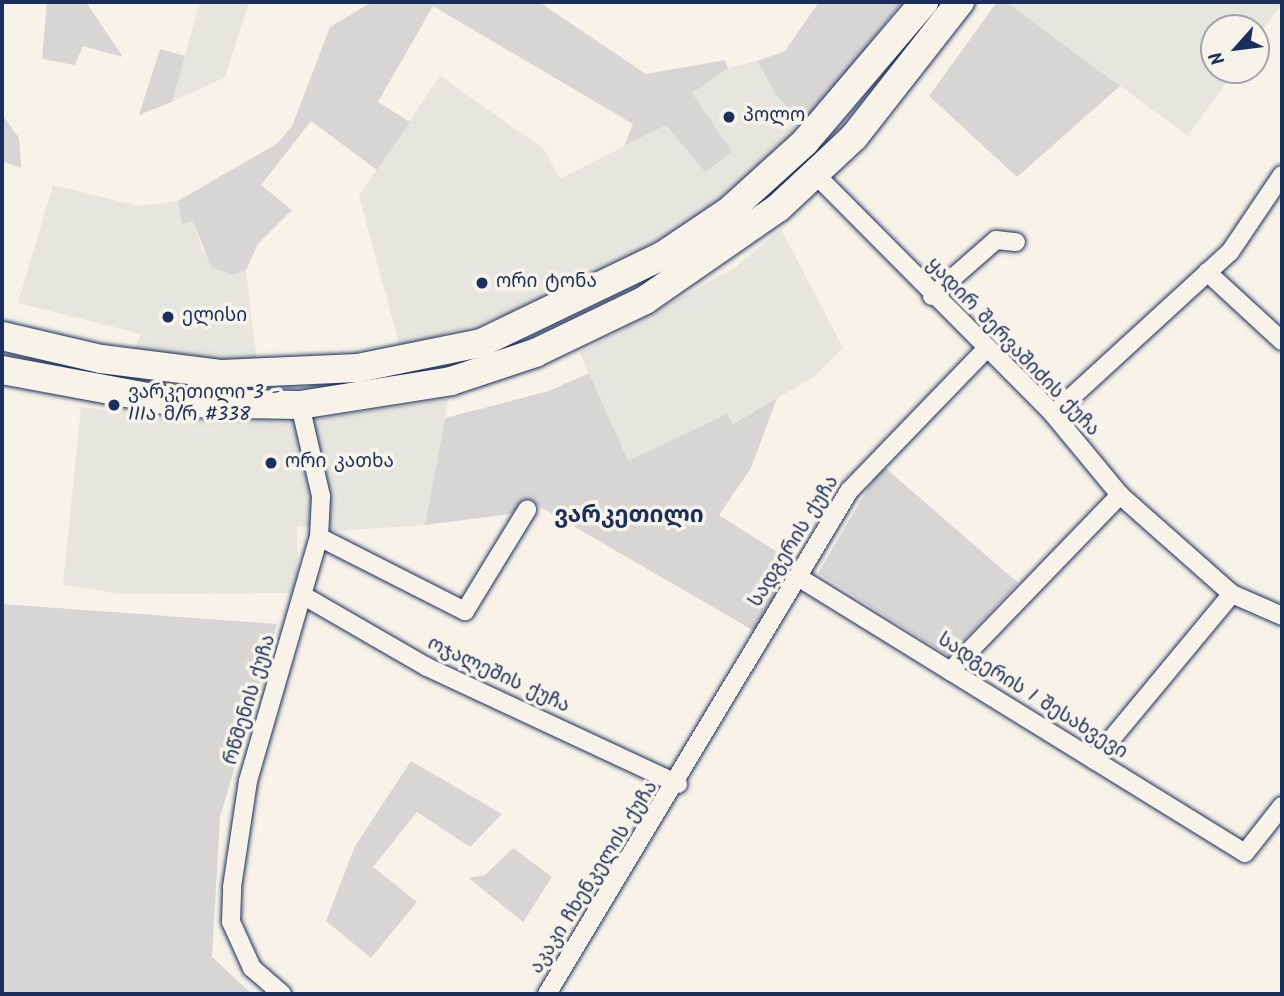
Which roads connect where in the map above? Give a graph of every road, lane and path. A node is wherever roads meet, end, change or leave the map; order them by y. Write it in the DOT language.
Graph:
graph roads {
  1 [pos="924,2"];
  2 [pos="960,2"];
  3 [pos="846,97"];
  4 [pos="872,116"];
  5 [pos="1282,175"];
  6 [pos="817,176"];
  7 [pos="1016,242"];
  8 [pos="678,246"];
  9 [pos="695,270"];
  10 [pos="1208,272"];
  11 [pos="932,296"];
  12 [pos="2,336"];
  13 [pos="1282,341"];
  14 [pos="985,350"];
  15 [pos="2,370"];
  16 [pos="300,405"];
  17 [pos="1053,414"];
  18 [pos="1120,495"];
  19 [pos="527,510"];
  20 [pos="319,537"];
  21 [pos="798,577"];
  22 [pos="1232,594"];
  23 [pos="304,596"];
  24 [pos="1282,616"];
  25 [pos="950,671"];
  26 [pos="1094,760"];
  27 [pos="678,784"];
  28 [pos="1282,806"];
  29 [pos="282,994"];
  30 [pos="547,994"];
  1 -- 3 [label="main road"];
  2 -- 4 [label="main road"];
  3 -- 4 [label="main road"];
  3 -- 8 [label="main road"];
  4 -- 6 [label="main road"];
  5 -- 10 [label="street"];
  6 -- 9 [label="main road"];
  6 -- 11 [label="street, ყადირ შერვაშიძის ქუჩა"];
  7 -- 11 [label="street"];
  8 -- 9 [label="main road"];
  8 -- 12 [label="main road"];
  9 -- 16 [label="main road"];
  10 -- 13 [label="street"];
  10 -- 17 [label="street"];
  11 -- 14 [label="street, ყადირ შერვაშიძის ქუჩა"];
  14 -- 17 [label="street, ყადირ შერვაშიძის ქუჩა"];
  14 -- 21 [label="street, სადგერის ქუჩა"];
  15 -- 16 [label="main road"];
  16 -- 20 [label="street, რწმენის ქუჩა"];
  17 -- 18 [label="street, ყადირ შერვაშიძის ქუჩა"];
  18 -- 22 [label="street, ყადირ შერვაშიძის ქუჩა"];
  18 -- 25 [label="street"];
  19 -- 20 [label="street"];
  20 -- 23 [label="street, რწმენის ქუჩა"];
  21 -- 25 [label="street, სადგერის I შესახვევი"];
  21 -- 27 [label="street, სადგერის ქუჩა"];
  22 -- 24 [label="street, ყადირ შერვაშიძის ქუჩა"];
  22 -- 26 [label="street"];
  23 -- 27 [label="street, ოჯალეშის ქუჩა"];
  23 -- 29 [label="street, რწმენის ქუჩა"];
  25 -- 26 [label="street, სადგერის I შესახვევი"];
  26 -- 28 [label="street, სადგერის I შესახვევი"];
  27 -- 30 [label="street, აკაკი ჩხენკელის ქუჩა"];
}
